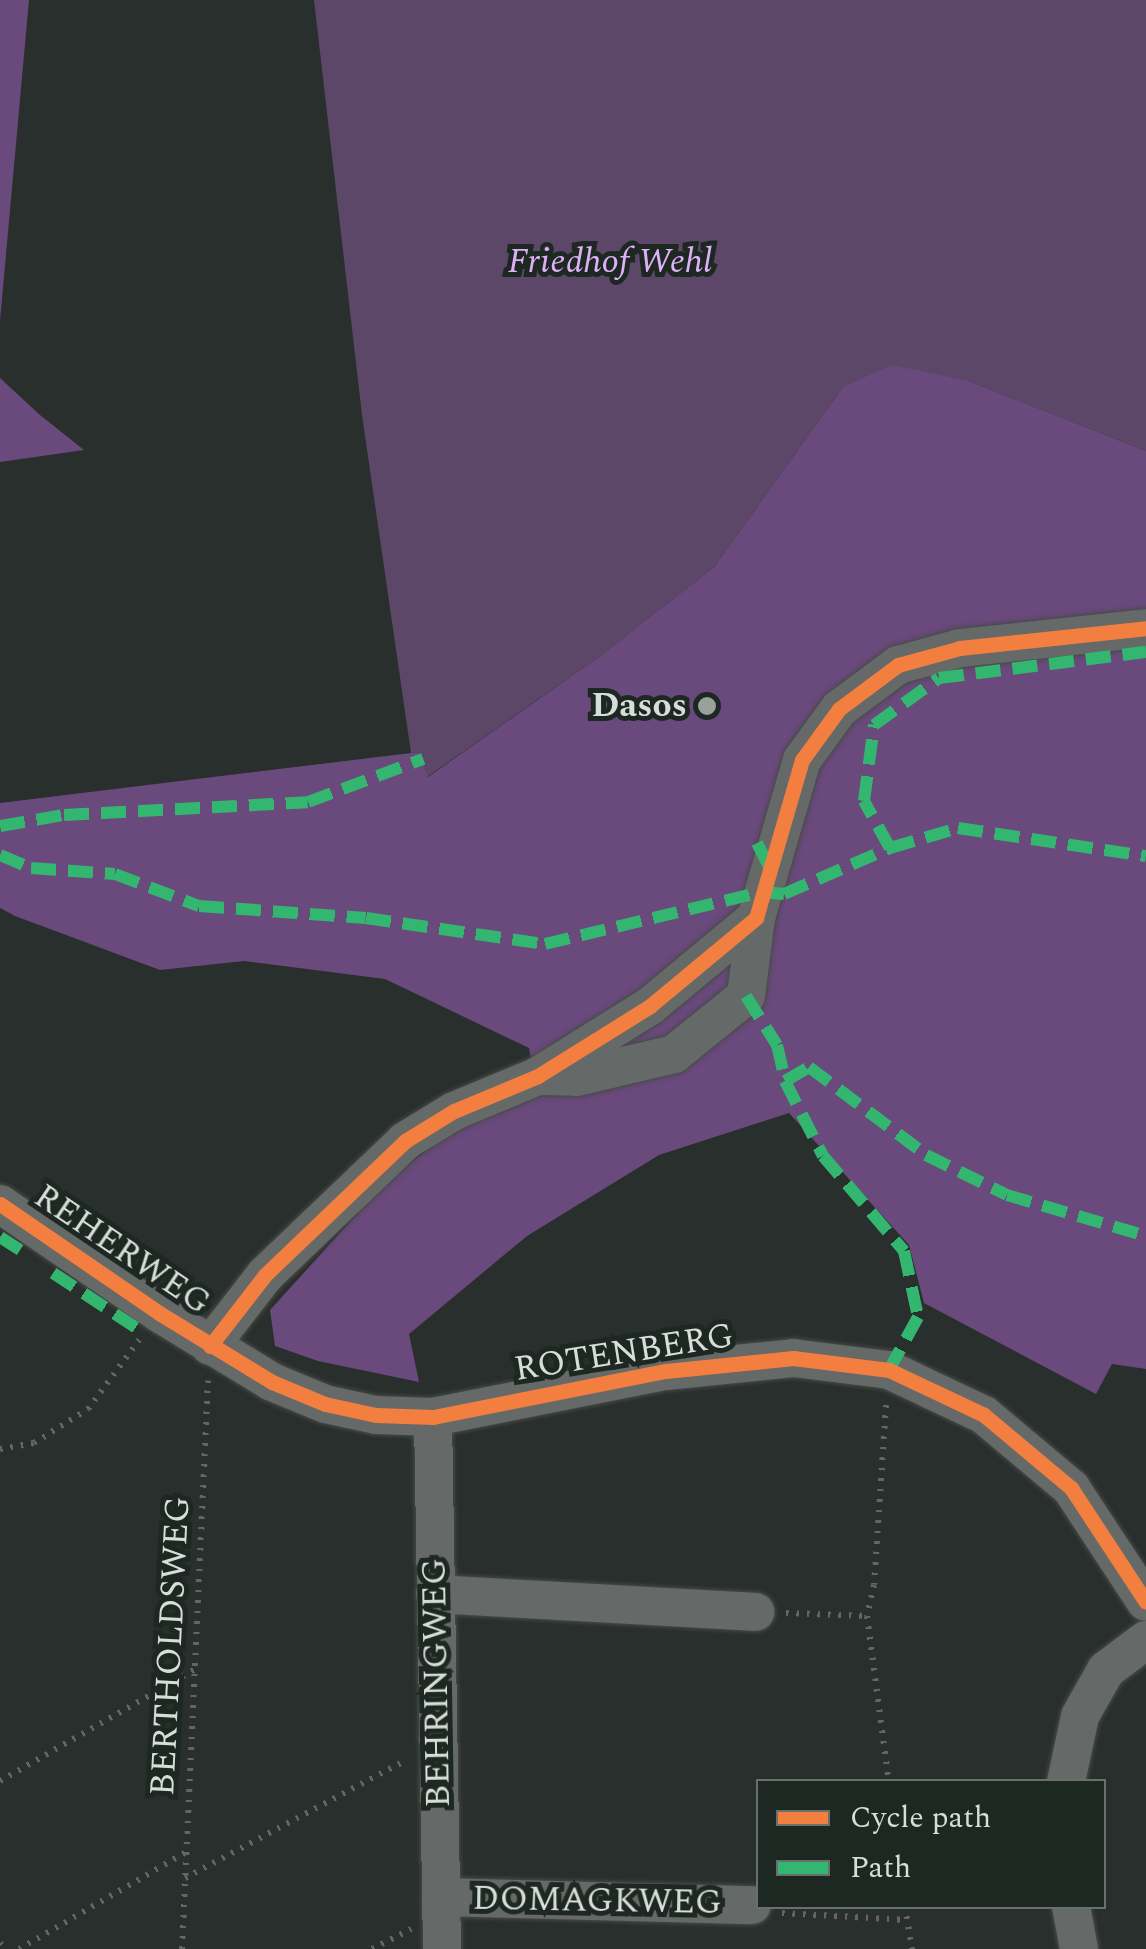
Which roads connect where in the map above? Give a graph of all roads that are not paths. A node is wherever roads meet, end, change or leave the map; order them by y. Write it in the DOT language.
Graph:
graph roads {
  1 [pos="1146,628"];
  2 [pos="756,918"];
  3 [pos="538,1076"];
  4 [pos="0,1204"];
  5 [pos="210,1346"];
  6 [pos="433,1416"];
  7 [pos="436,1594"];
  8 [pos="1146,1602"];
  9 [pos="755,1612"];
  10 [pos="1146,1640"];
  11 [pos="1067,1779"];
  12 [pos="442,1897"];
  13 [pos="752,1905"];
  14 [pos="1071,1909"];
  15 [pos="442,1949"];
  16 [pos="1079,1949"];
  1 -- 2 [label="street"];
  2 -- 3 [label="street"];
  2 -- 3 [label="street"];
  3 -- 5 [label="street"];
  4 -- 5 [label="street, REHERWEG"];
  5 -- 6 [label="street, ROTENBERG"];
  6 -- 7 [label="street, BEHRINGWEG"];
  6 -- 8 [label="street, ROTENBERG"];
  7 -- 9 [label="street"];
  7 -- 12 [label="street, BEHRINGWEG"];
  10 -- 11 [label="street"];
  12 -- 13 [label="street, DOMAGKWEG"];
  12 -- 15 [label="street, BEHRINGWEG"];
  14 -- 16 [label="street"];
}
